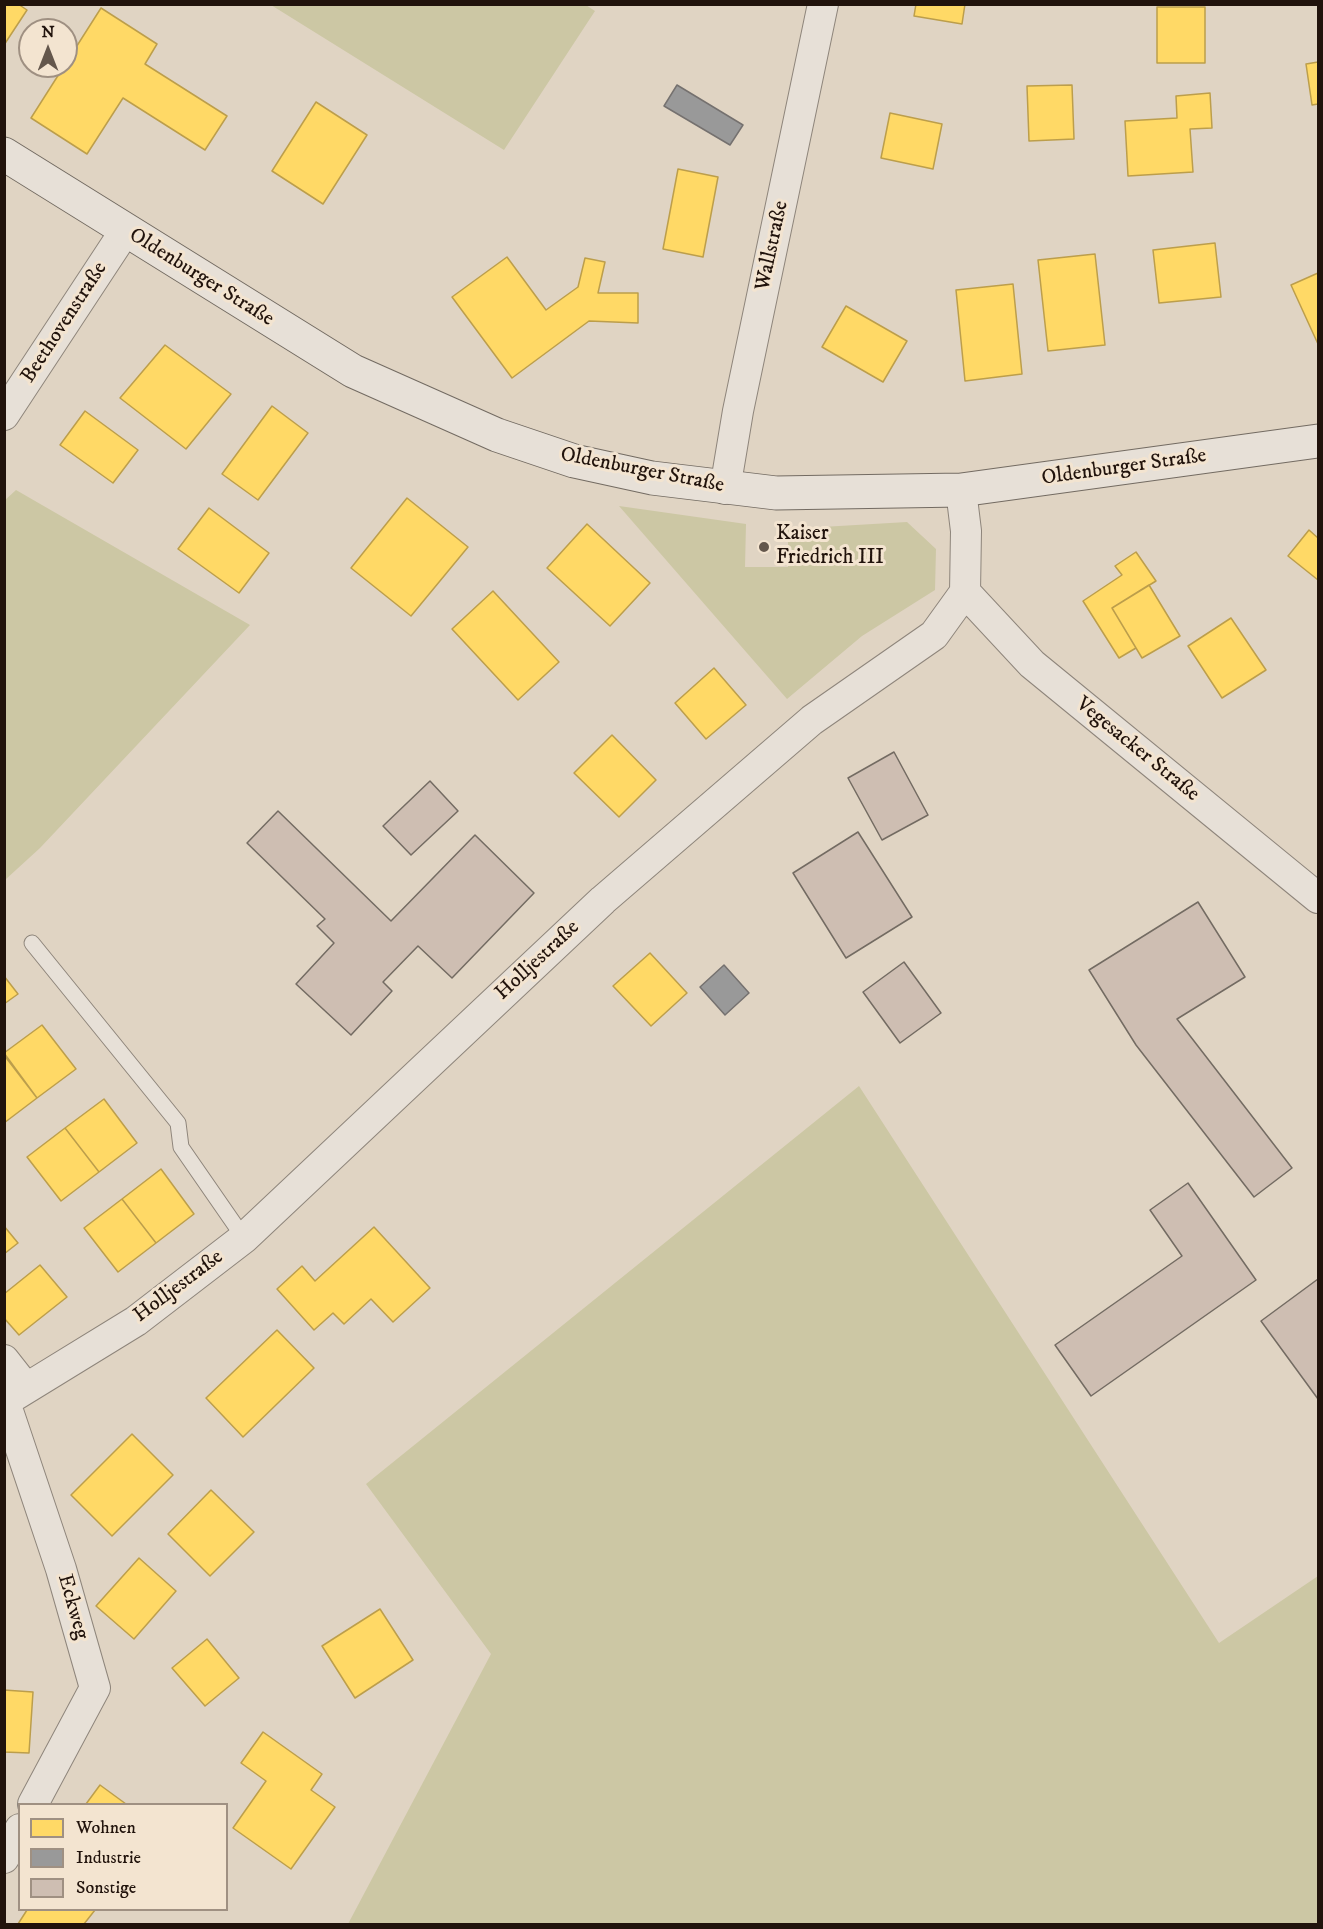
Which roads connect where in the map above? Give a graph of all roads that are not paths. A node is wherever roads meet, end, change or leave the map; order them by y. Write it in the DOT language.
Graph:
graph roads {
  1 [pos="823,4"];
  2 [pos="4,154"];
  3 [pos="125,231"];
  4 [pos="4,415"];
  5 [pos="1318,441"];
  6 [pos="725,489"];
  7 [pos="961,490"];
  8 [pos="965,592"];
  9 [pos="1318,898"];
  10 [pos="32,943"];
  11 [pos="244,1238"];
  12 [pos="4,1360"];
  13 [pos="12,1397"];
  14 [pos="34,1803"];
  15 [pos="18,1833"];
  16 [pos="4,1858"];
  1 -- 6 [label="street, Wallstraße"];
  2 -- 3 [label="main road, Oldenburger Straße"];
  3 -- 4 [label="street, Beethovenstraße"];
  3 -- 6 [label="main road, Oldenburger Straße"];
  5 -- 7 [label="main road, Oldenburger Straße"];
  6 -- 7 [label="main road, Oldenburger Straße"];
  7 -- 8 [label="street"];
  8 -- 9 [label="street, Vegesacker Straße"];
  8 -- 11 [label="street, Holljestraße"];
  10 -- 11 [label="lane"];
  11 -- 13 [label="street, Holljestraße"];
  12 -- 13 [label="street"];
  13 -- 14 [label="street, Eckweg"];
  15 -- 16 [label="street"];
}
